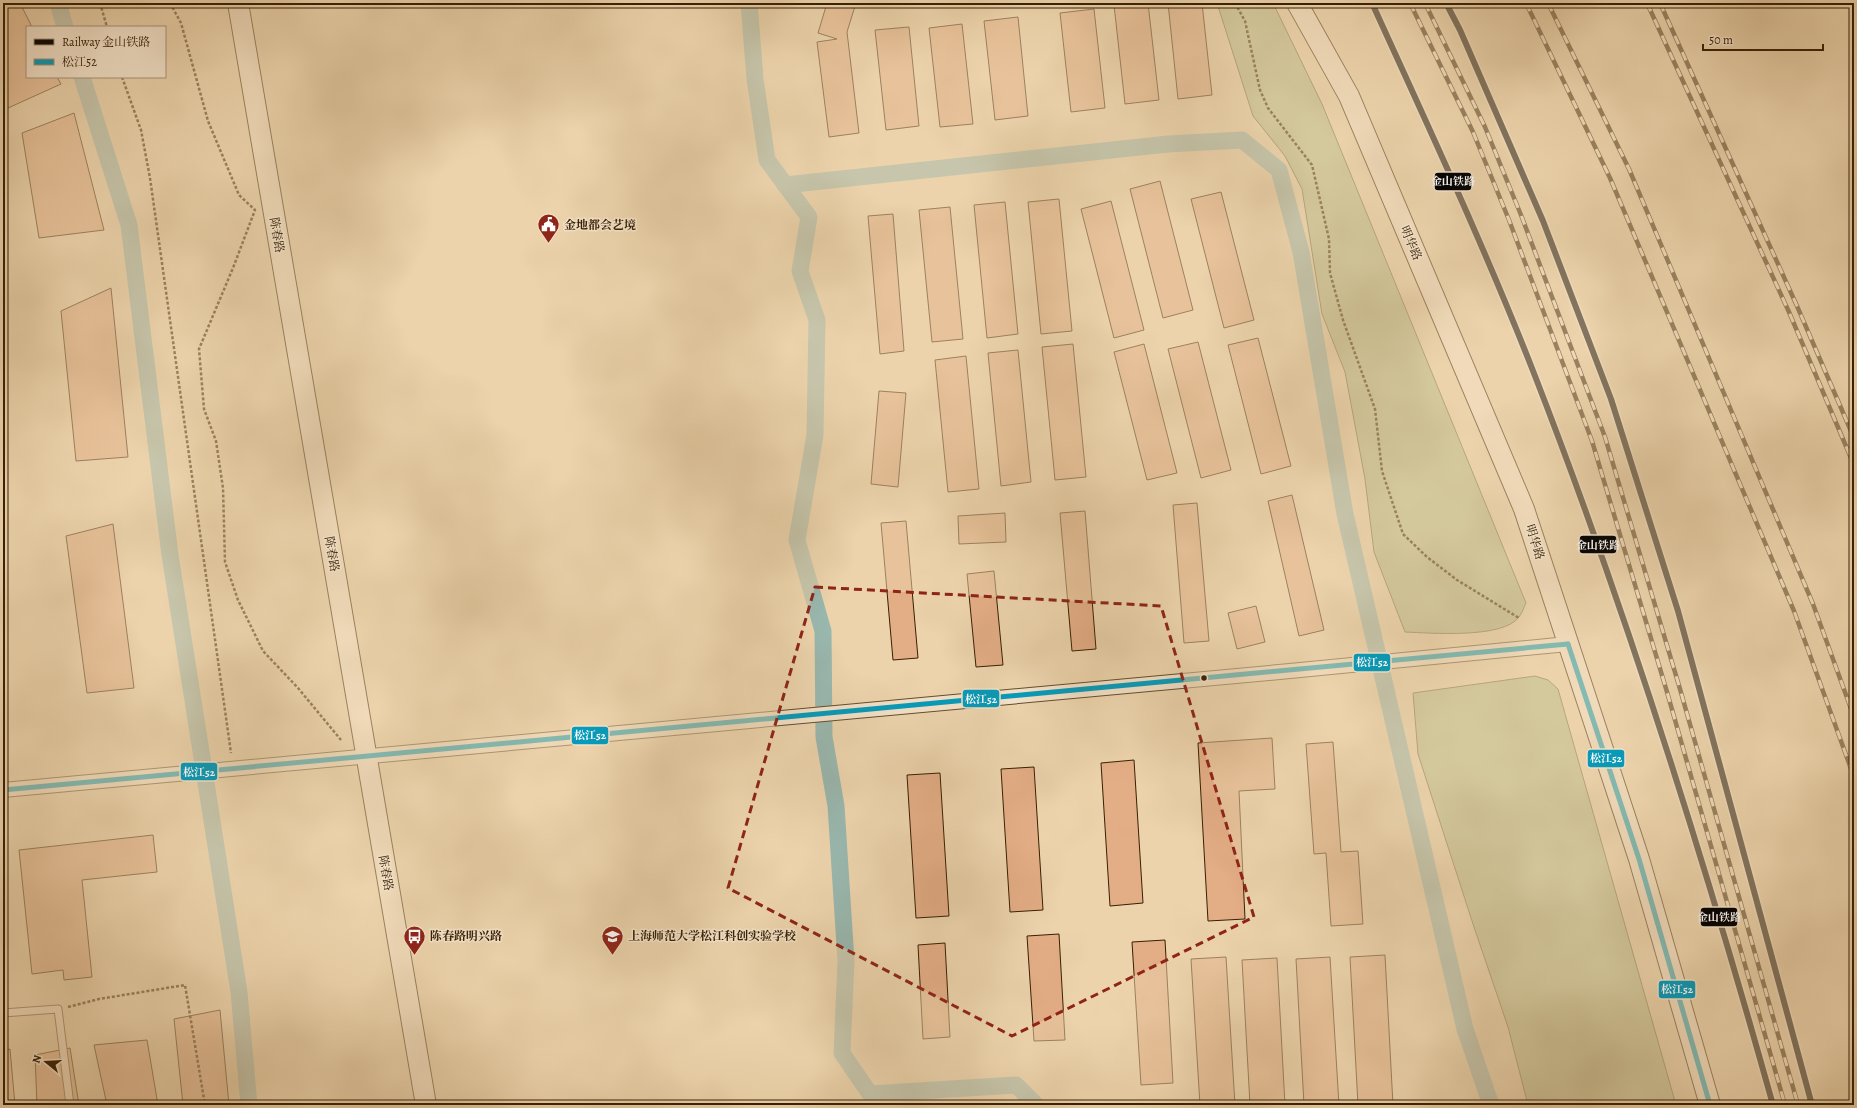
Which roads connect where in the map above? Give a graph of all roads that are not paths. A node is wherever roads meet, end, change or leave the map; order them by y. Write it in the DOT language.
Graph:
graph roads {
  1 [pos="238,3"];
  2 [pos="1297,3"];
  3 [pos="1568,644"];
  4 [pos="366,756"];
  5 [pos="3,790"];
  6 [pos="3,1013"];
  7 [pos="70,1105"];
  8 [pos="426,1105"];
  9 [pos="1710,1105"];
  1 -- 4 [label="street, 陈春路"];
  2 -- 3 [label="street, 明华路"];
  3 -- 4 [label="street"];
  3 -- 9 [label="street, 明华路"];
  4 -- 5 [label="street"];
  4 -- 8 [label="street, 陈春路"];
  6 -- 7 [label="lane"];
}
